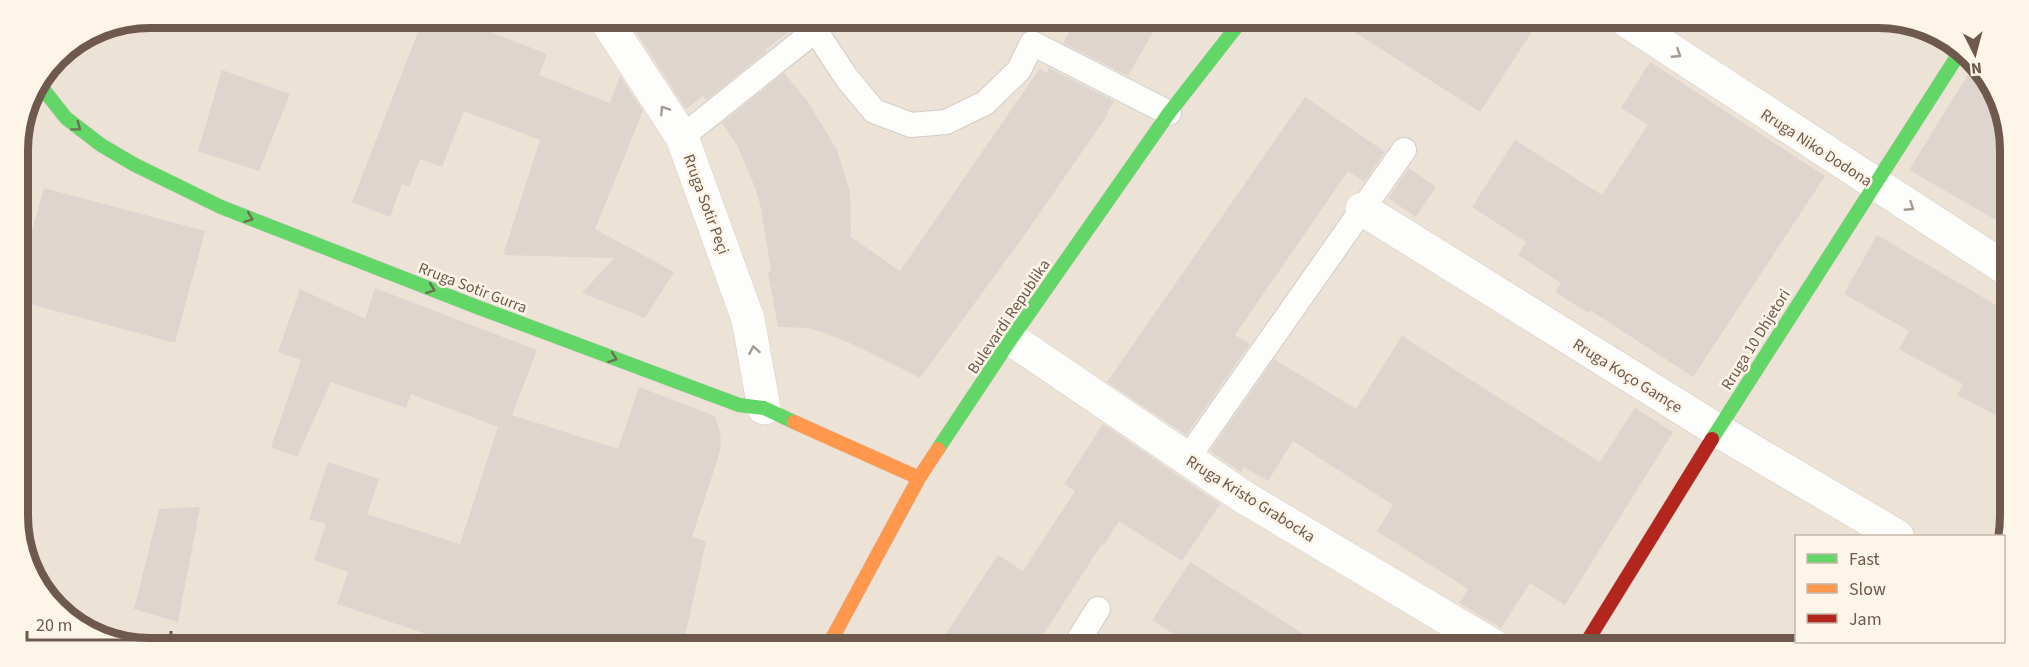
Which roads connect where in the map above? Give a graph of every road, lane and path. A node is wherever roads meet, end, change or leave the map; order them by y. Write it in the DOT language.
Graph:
graph roads {
  1 [pos="1235,28"];
  2 [pos="1637,28"];
  3 [pos="611,29"];
  4 [pos="1945,75"];
  5 [pos="45,91"];
  6 [pos="1169,113"];
  7 [pos="682,136"];
  8 [pos="1404,150"];
  9 [pos="1873,184"];
  10 [pos="1362,209"];
  11 [pos="2000,265"];
  12 [pos="1011,339"];
  13 [pos="764,408"];
  14 [pos="1717,430"];
  15 [pos="1188,459"];
  16 [pos="920,478"];
  17 [pos="1894,535"];
  18 [pos="1098,609"];
  19 [pos="1079,638"];
  20 [pos="1481,638"];
  21 [pos="1588,638"];
  22 [pos="832,639"];
  1 -- 6 [label="street, Bulevardi Republika"];
  2 -- 9 [label="street, Rruga Niko Dodona, one-way"];
  7 -- 3 [label="street, Rruga Sotir Peçi, one-way"];
  4 -- 9 [label="street, Rruga 10 Dhjetori"];
  5 -- 13 [label="street, Rruga Sotir Gurra, one-way"];
  6 -- 7 [label="lane"];
  6 -- 12 [label="street, Bulevardi Republika"];
  13 -- 7 [label="street, Rruga Sotir Peçi, one-way"];
  8 -- 10 [label="lane"];
  9 -- 11 [label="street, Rruga Niko Dodona, one-way"];
  9 -- 14 [label="street, Rruga 10 Dhjetori"];
  10 -- 14 [label="street, Rruga Koço Gamçe"];
  10 -- 15 [label="lane"];
  12 -- 15 [label="street, Rruga Kristo Grabocka"];
  12 -- 16 [label="street, Bulevardi Republika"];
  13 -- 16 [label="street, Rruga Sotir Gurra"];
  14 -- 17 [label="street, Rruga Koço Gamçe"];
  14 -- 21 [label="street, Rruga 10 Dhjetori"];
  15 -- 20 [label="street, Rruga Kristo Grabocka"];
  16 -- 22 [label="street, Bulevardi Republika"];
  18 -- 19 [label="lane"];
}
